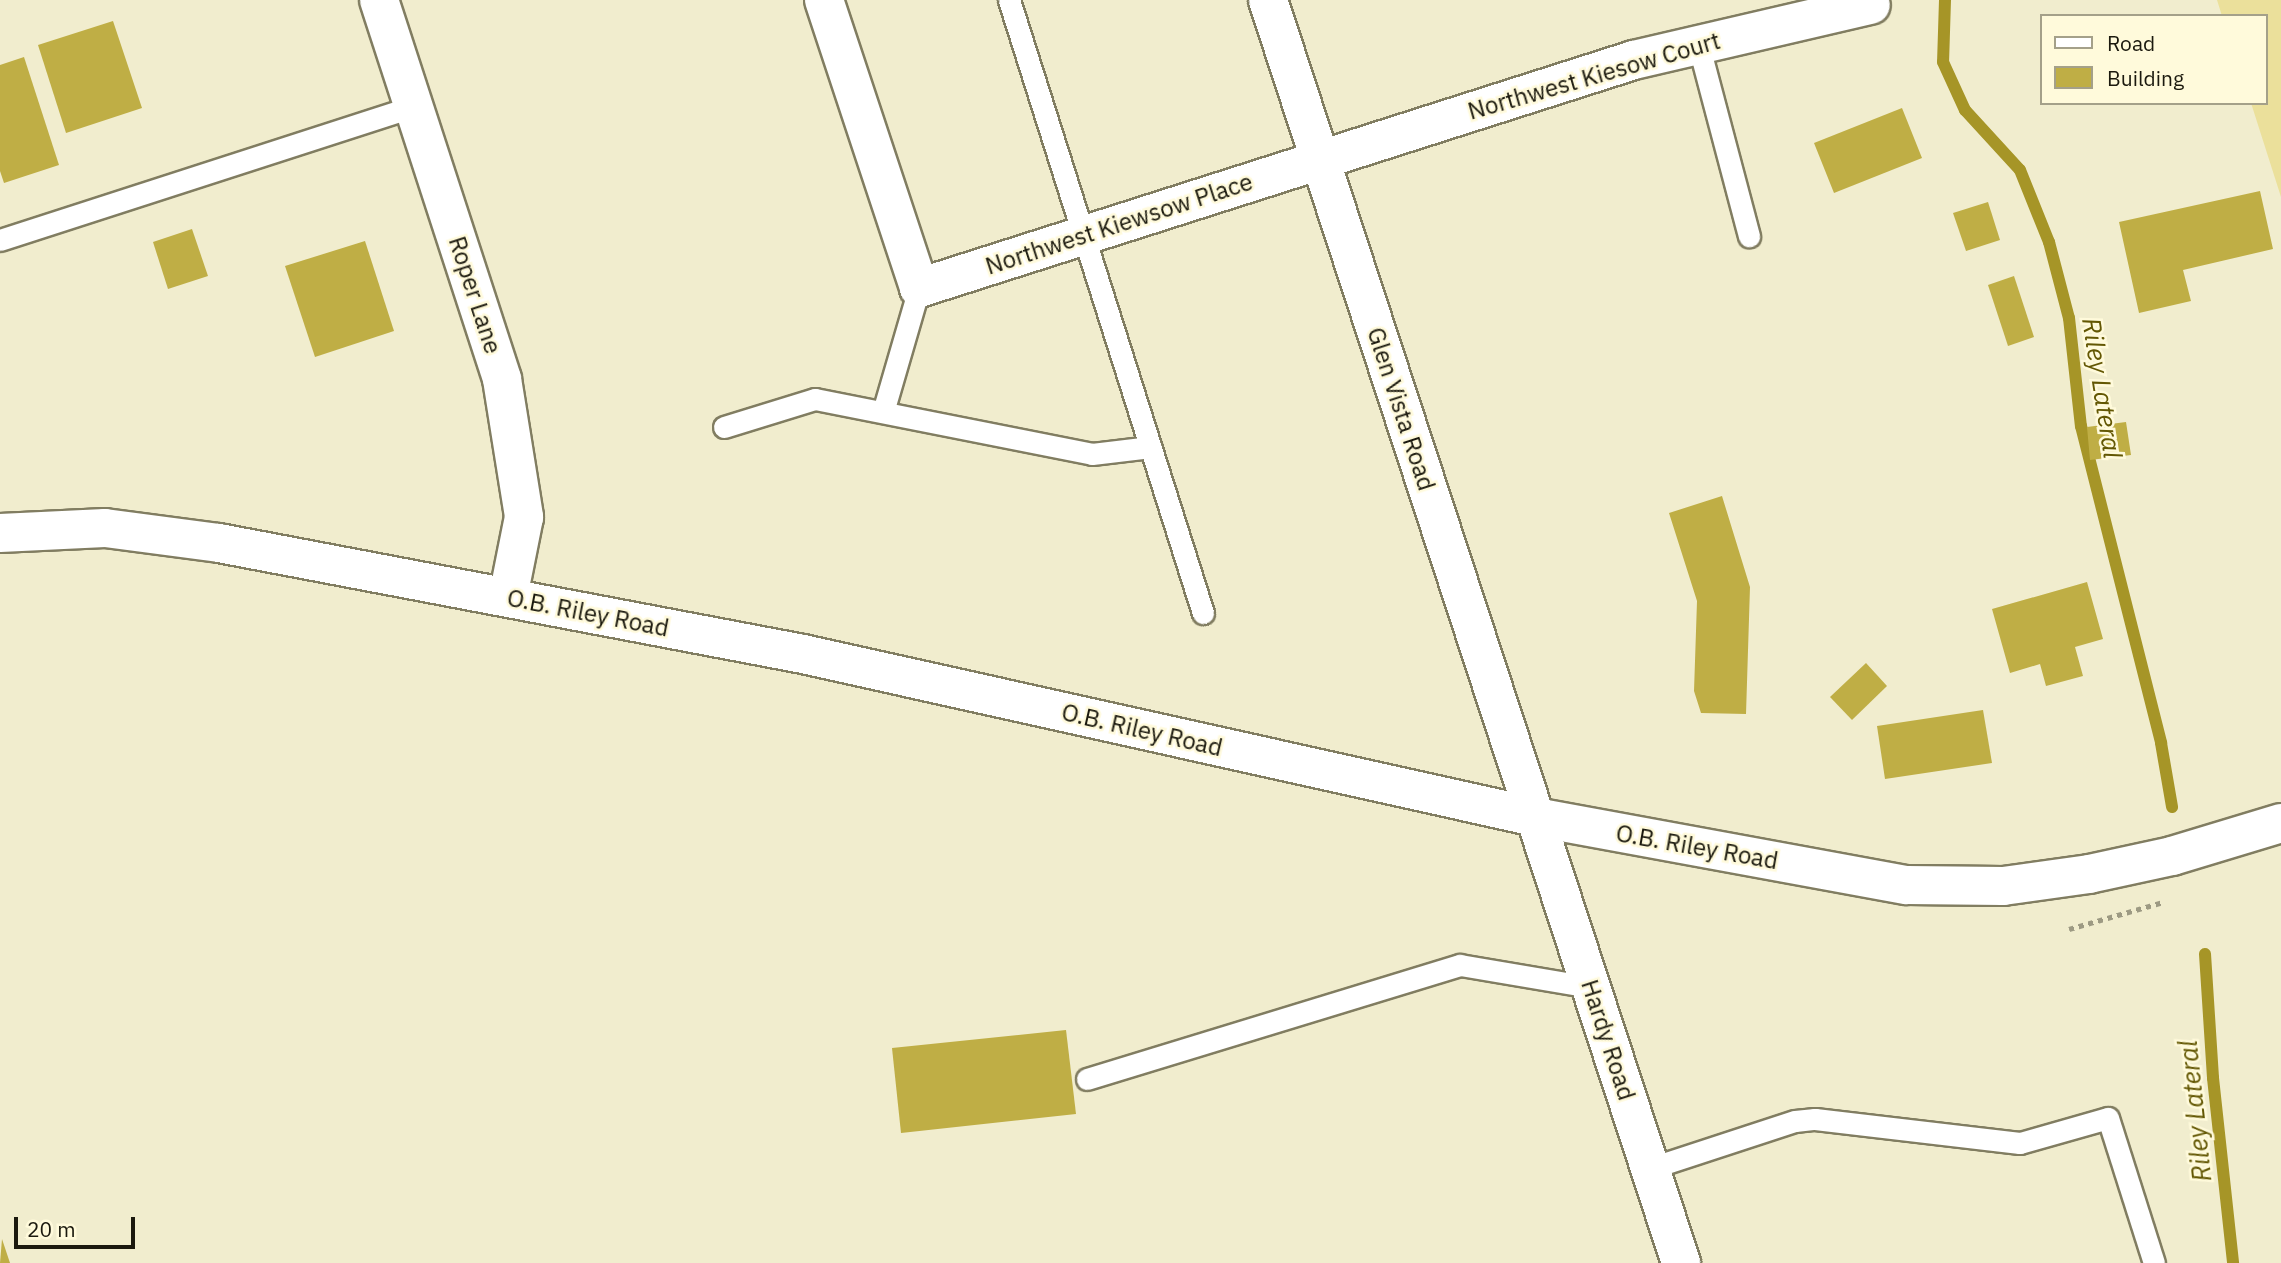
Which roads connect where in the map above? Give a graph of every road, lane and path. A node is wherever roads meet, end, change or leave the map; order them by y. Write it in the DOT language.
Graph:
graph roads {
  1 [pos="379,0"];
  2 [pos="824,0"];
  3 [pos="1009,0"];
  4 [pos="1268,0"];
  5 [pos="1871,5"];
  6 [pos="1698,43"];
  7 [pos="414,106"];
  8 [pos="1320,160"];
  9 [pos="1083,235"];
  10 [pos="1749,236"];
  11 [pos="0,240"];
  12 [pos="919,288"];
  13 [pos="883,412"];
  14 [pos="724,427"];
  15 [pos="1151,447"];
  16 [pos="0,533"];
  17 [pos="508,597"];
  18 [pos="1203,613"];
  19 [pos="1535,817"];
  20 [pos="2281,823"];
  21 [pos="1590,987"];
  22 [pos="1087,1079"];
  23 [pos="1651,1168"];
  24 [pos="1681,1263"];
  25 [pos="2154,1263"];
  1 -- 7 [label="street, Roper Lane"];
  2 -- 12 [label="street"];
  3 -- 9 [label="lane"];
  4 -- 8 [label="street, Glen Vista Road"];
  5 -- 6 [label="street, Northwest Kiesow Court"];
  6 -- 8 [label="street, Northwest Kiesow Court"];
  6 -- 10 [label="lane"];
  7 -- 11 [label="lane"];
  7 -- 17 [label="street, Roper Lane"];
  8 -- 9 [label="street, Northwest Kiewsow Place"];
  8 -- 19 [label="street, Glen Vista Road"];
  9 -- 12 [label="street, Northwest Kiewsow Place"];
  9 -- 15 [label="lane"];
  12 -- 13 [label="lane"];
  13 -- 14 [label="lane"];
  13 -- 15 [label="lane"];
  15 -- 18 [label="lane"];
  16 -- 17 [label="street, O.B. Riley Road"];
  17 -- 19 [label="street, O.B. Riley Road"];
  19 -- 20 [label="street, O.B. Riley Road"];
  19 -- 21 [label="street, Hardy Road"];
  21 -- 22 [label="lane"];
  21 -- 23 [label="street, Hardy Road"];
  23 -- 24 [label="street, Hardy Road"];
  23 -- 25 [label="lane"];
}
